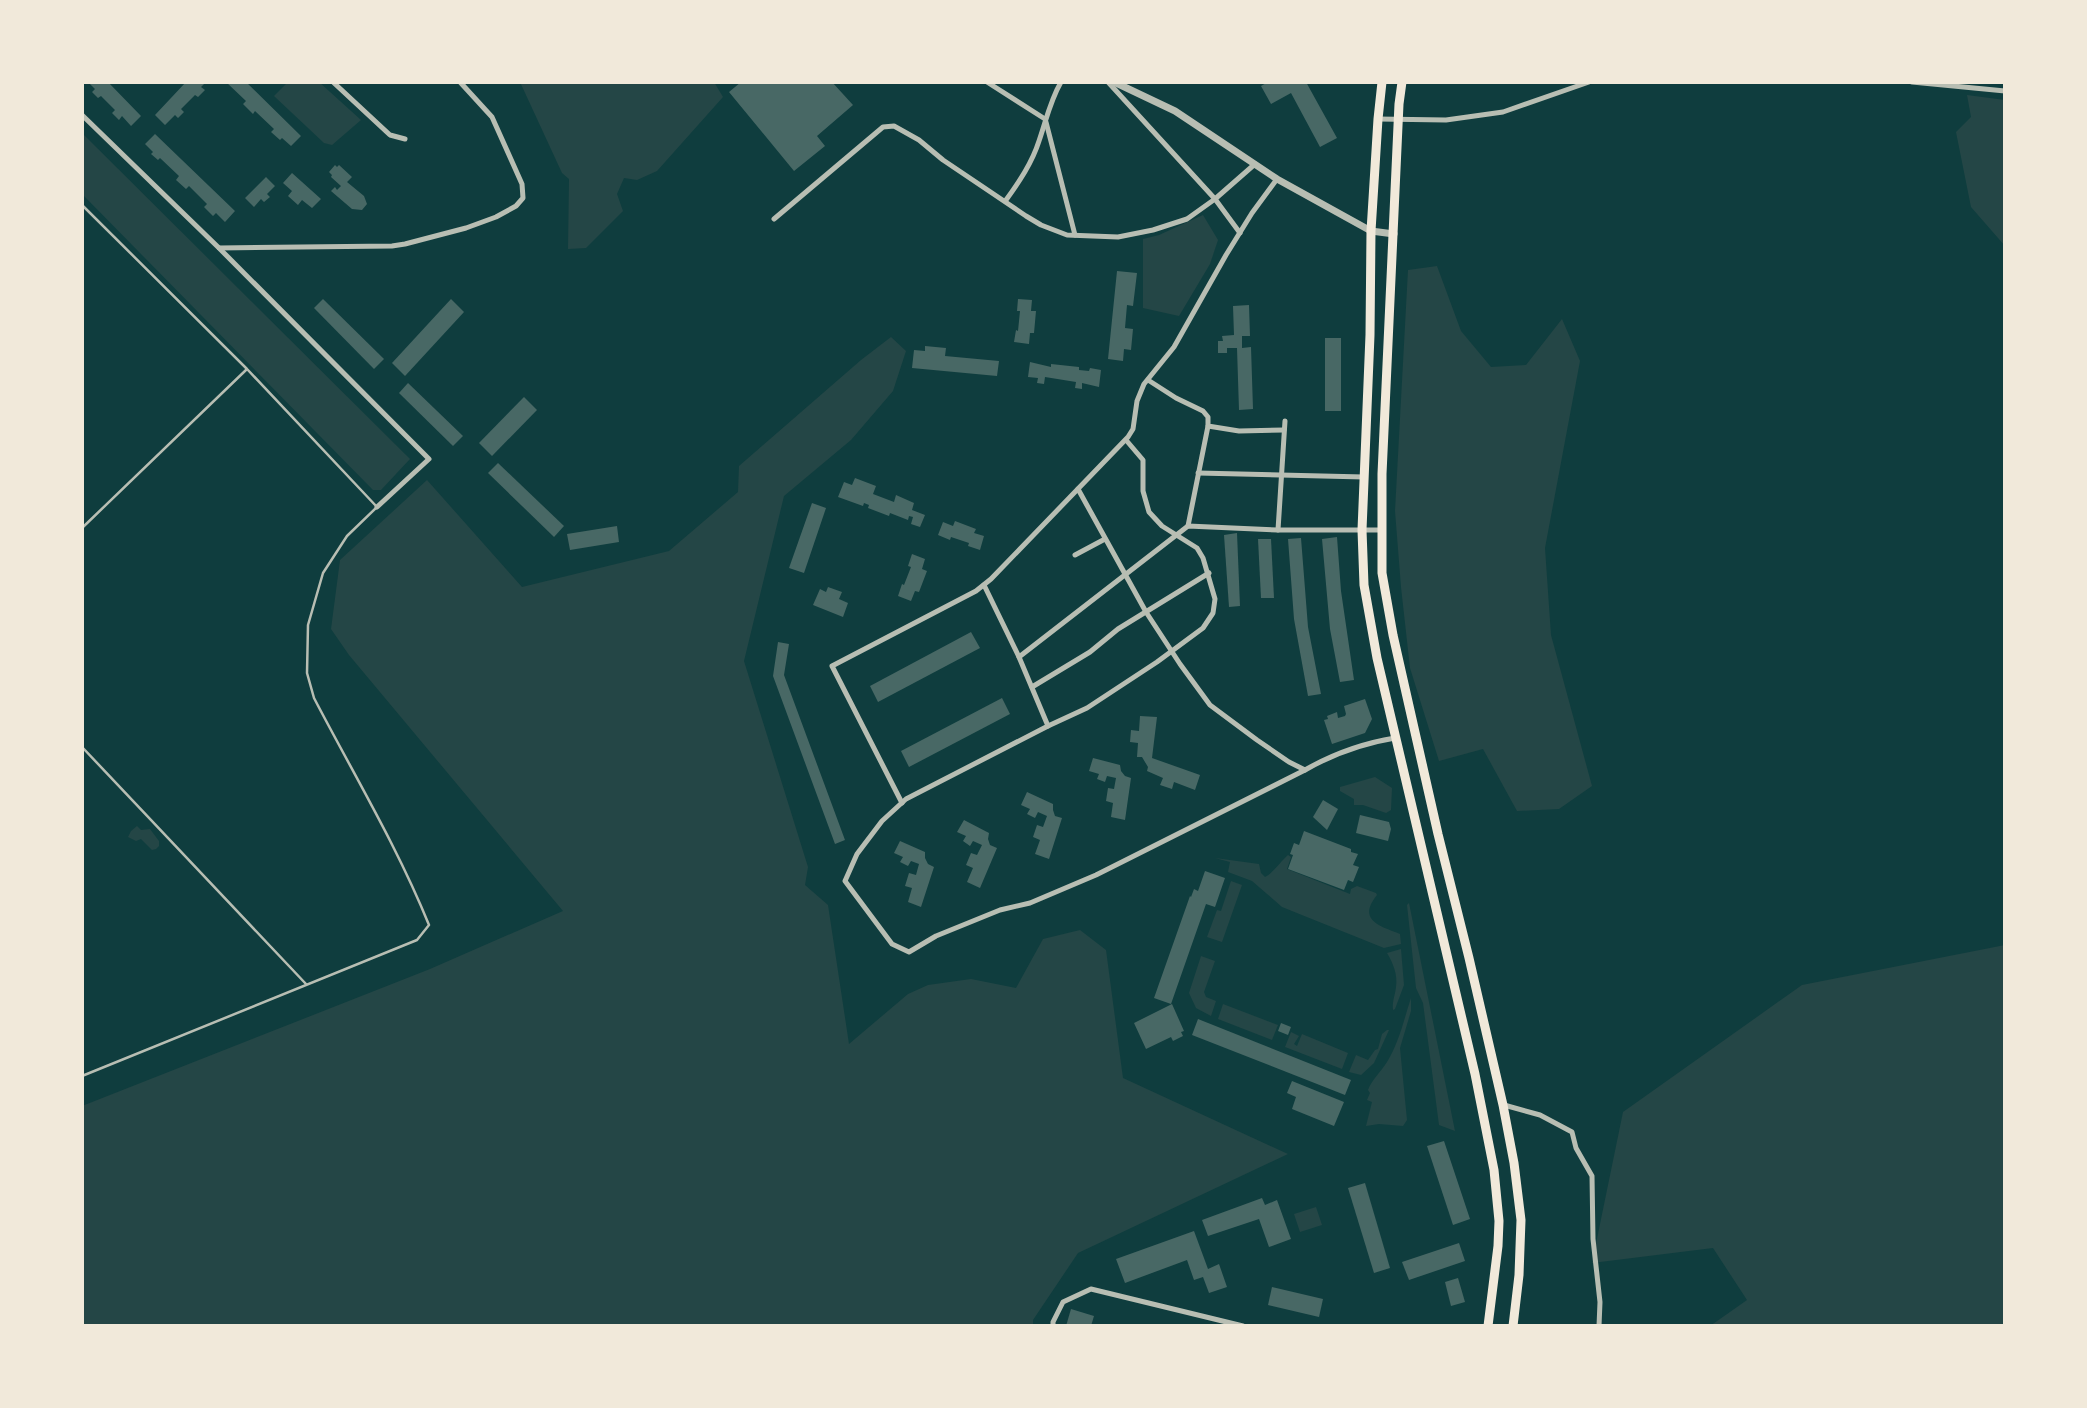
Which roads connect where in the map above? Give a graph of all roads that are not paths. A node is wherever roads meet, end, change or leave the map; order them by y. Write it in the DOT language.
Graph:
graph roads {
  1 [pos="333,82"];
  2 [pos="460,82"];
  3 [pos="988,82"];
  4 [pos="1061,82"];
  5 [pos="1108,82"];
  6 [pos="1114,82"];
  7 [pos="1382,82"];
  8 [pos="1402,82"];
  9 [pos="1588,82"];
  10 [pos="1912,82"];
  11 [pos="2005,85"];
  12 [pos="1987,89"];
  13 [pos="2005,91"];
  14 [pos="82,115"];
  15 [pos="1045,119"];
  16 [pos="1378,119"];
  17 [pos="1398,119"];
  18 [pos="405,139"];
  19 [pos="1255,164"];
  20 [pos="1277,179"];
  21 [pos="1215,199"];
  22 [pos="1006,200"];
  23 [pos="82,205"];
  24 [pos="774,219"];
  25 [pos="1371,232"];
  26 [pos="1240,233"];
  27 [pos="1394,234"];
  28 [pos="1074,235"];
  29 [pos="219,248"];
  30 [pos="247,369"];
  31 [pos="1148,380"];
  32 [pos="1285,421"];
  33 [pos="1208,426"];
  34 [pos="1284,430"];
  35 [pos="1126,440"];
  36 [pos="1198,472"];
  37 [pos="1282,474"];
  38 [pos="1364,477"];
  39 [pos="1077,489"];
  40 [pos="377,507"];
  41 [pos="1188,526"];
  42 [pos="82,528"];
  43 [pos="1278,530"];
  44 [pos="1362,530"];
  45 [pos="1381,530"];
  46 [pos="1176,536"];
  47 [pos="1105,539"];
  48 [pos="1075,555"];
  49 [pos="1209,573"];
  50 [pos="1125,574"];
  51 [pos="984,585"];
  52 [pos="1146,612"];
  53 [pos="1172,651"];
  54 [pos="1019,657"];
  55 [pos="1032,687"];
  56 [pos="1048,726"];
  57 [pos="1395,738"];
  58 [pos="82,747"];
  59 [pos="1305,769"];
  60 [pos="902,803"];
  61 [pos="306,984"];
  62 [pos="82,1076"];
  63 [pos="1503,1104"];
  64 [pos="1053,1326"];
  65 [pos="1243,1326"];
  66 [pos="1488,1326"];
  67 [pos="1513,1326"];
  68 [pos="1599,1326"];
  1 -- 18 [label="street"];
  2 -- 29 [label="street"];
  3 -- 15 [label="street"];
  4 -- 15 [label="street"];
  5 -- 21 [label="street"];
  6 -- 19 [label="street"];
  7 -- 16 [label="main road"];
  8 -- 17 [label="main road"];
  9 -- 17 [label="street"];
  10 -- 12 [label="street"];
  11 -- 12 [label="street"];
  12 -- 13 [label="street"];
  14 -- 29 [label="street"];
  15 -- 22 [label="street"];
  15 -- 28 [label="street"];
  16 -- 17 [label="street"];
  16 -- 25 [label="main road"];
  17 -- 27 [label="main road"];
  19 -- 20 [label="street"];
  19 -- 21 [label="street"];
  20 -- 25 [label="street"];
  20 -- 26 [label="street"];
  21 -- 26 [label="street"];
  21 -- 28 [label="street"];
  22 -- 24 [label="street"];
  22 -- 28 [label="street"];
  23 -- 30 [label="lane"];
  25 -- 27 [label="street"];
  25 -- 38 [label="main road"];
  26 -- 31 [label="street"];
  27 -- 45 [label="main road"];
  29 -- 40 [label="street"];
  30 -- 40 [label="lane"];
  30 -- 42 [label="lane"];
  31 -- 33 [label="street"];
  31 -- 35 [label="street"];
  32 -- 34 [label="street"];
  33 -- 34 [label="street"];
  33 -- 36 [label="street"];
  34 -- 37 [label="street"];
  35 -- 39 [label="street"];
  35 -- 46 [label="street"];
  36 -- 37 [label="street"];
  36 -- 41 [label="street"];
  37 -- 38 [label="street"];
  37 -- 43 [label="street"];
  38 -- 44 [label="main road"];
  39 -- 47 [label="street"];
  39 -- 51 [label="street"];
  40 -- 61 [label="lane"];
  41 -- 43 [label="street"];
  41 -- 46 [label="street"];
  43 -- 44 [label="street"];
  44 -- 45 [label="street"];
  44 -- 57 [label="main road"];
  45 -- 63 [label="main road"];
  46 -- 49 [label="street"];
  46 -- 50 [label="street"];
  47 -- 48 [label="street"];
  47 -- 50 [label="street"];
  49 -- 52 [label="street"];
  49 -- 53 [label="street"];
  50 -- 52 [label="street"];
  50 -- 54 [label="street"];
  51 -- 54 [label="street"];
  51 -- 60 [label="street"];
  52 -- 53 [label="street"];
  52 -- 55 [label="street"];
  53 -- 56 [label="street"];
  53 -- 59 [label="street"];
  54 -- 55 [label="street"];
  55 -- 56 [label="street"];
  56 -- 60 [label="street"];
  57 -- 59 [label="street"];
  57 -- 66 [label="main road"];
  58 -- 61 [label="lane"];
  59 -- 60 [label="street"];
  61 -- 62 [label="lane"];
  63 -- 67 [label="main road"];
  63 -- 68 [label="street"];
  64 -- 65 [label="street"];
}
